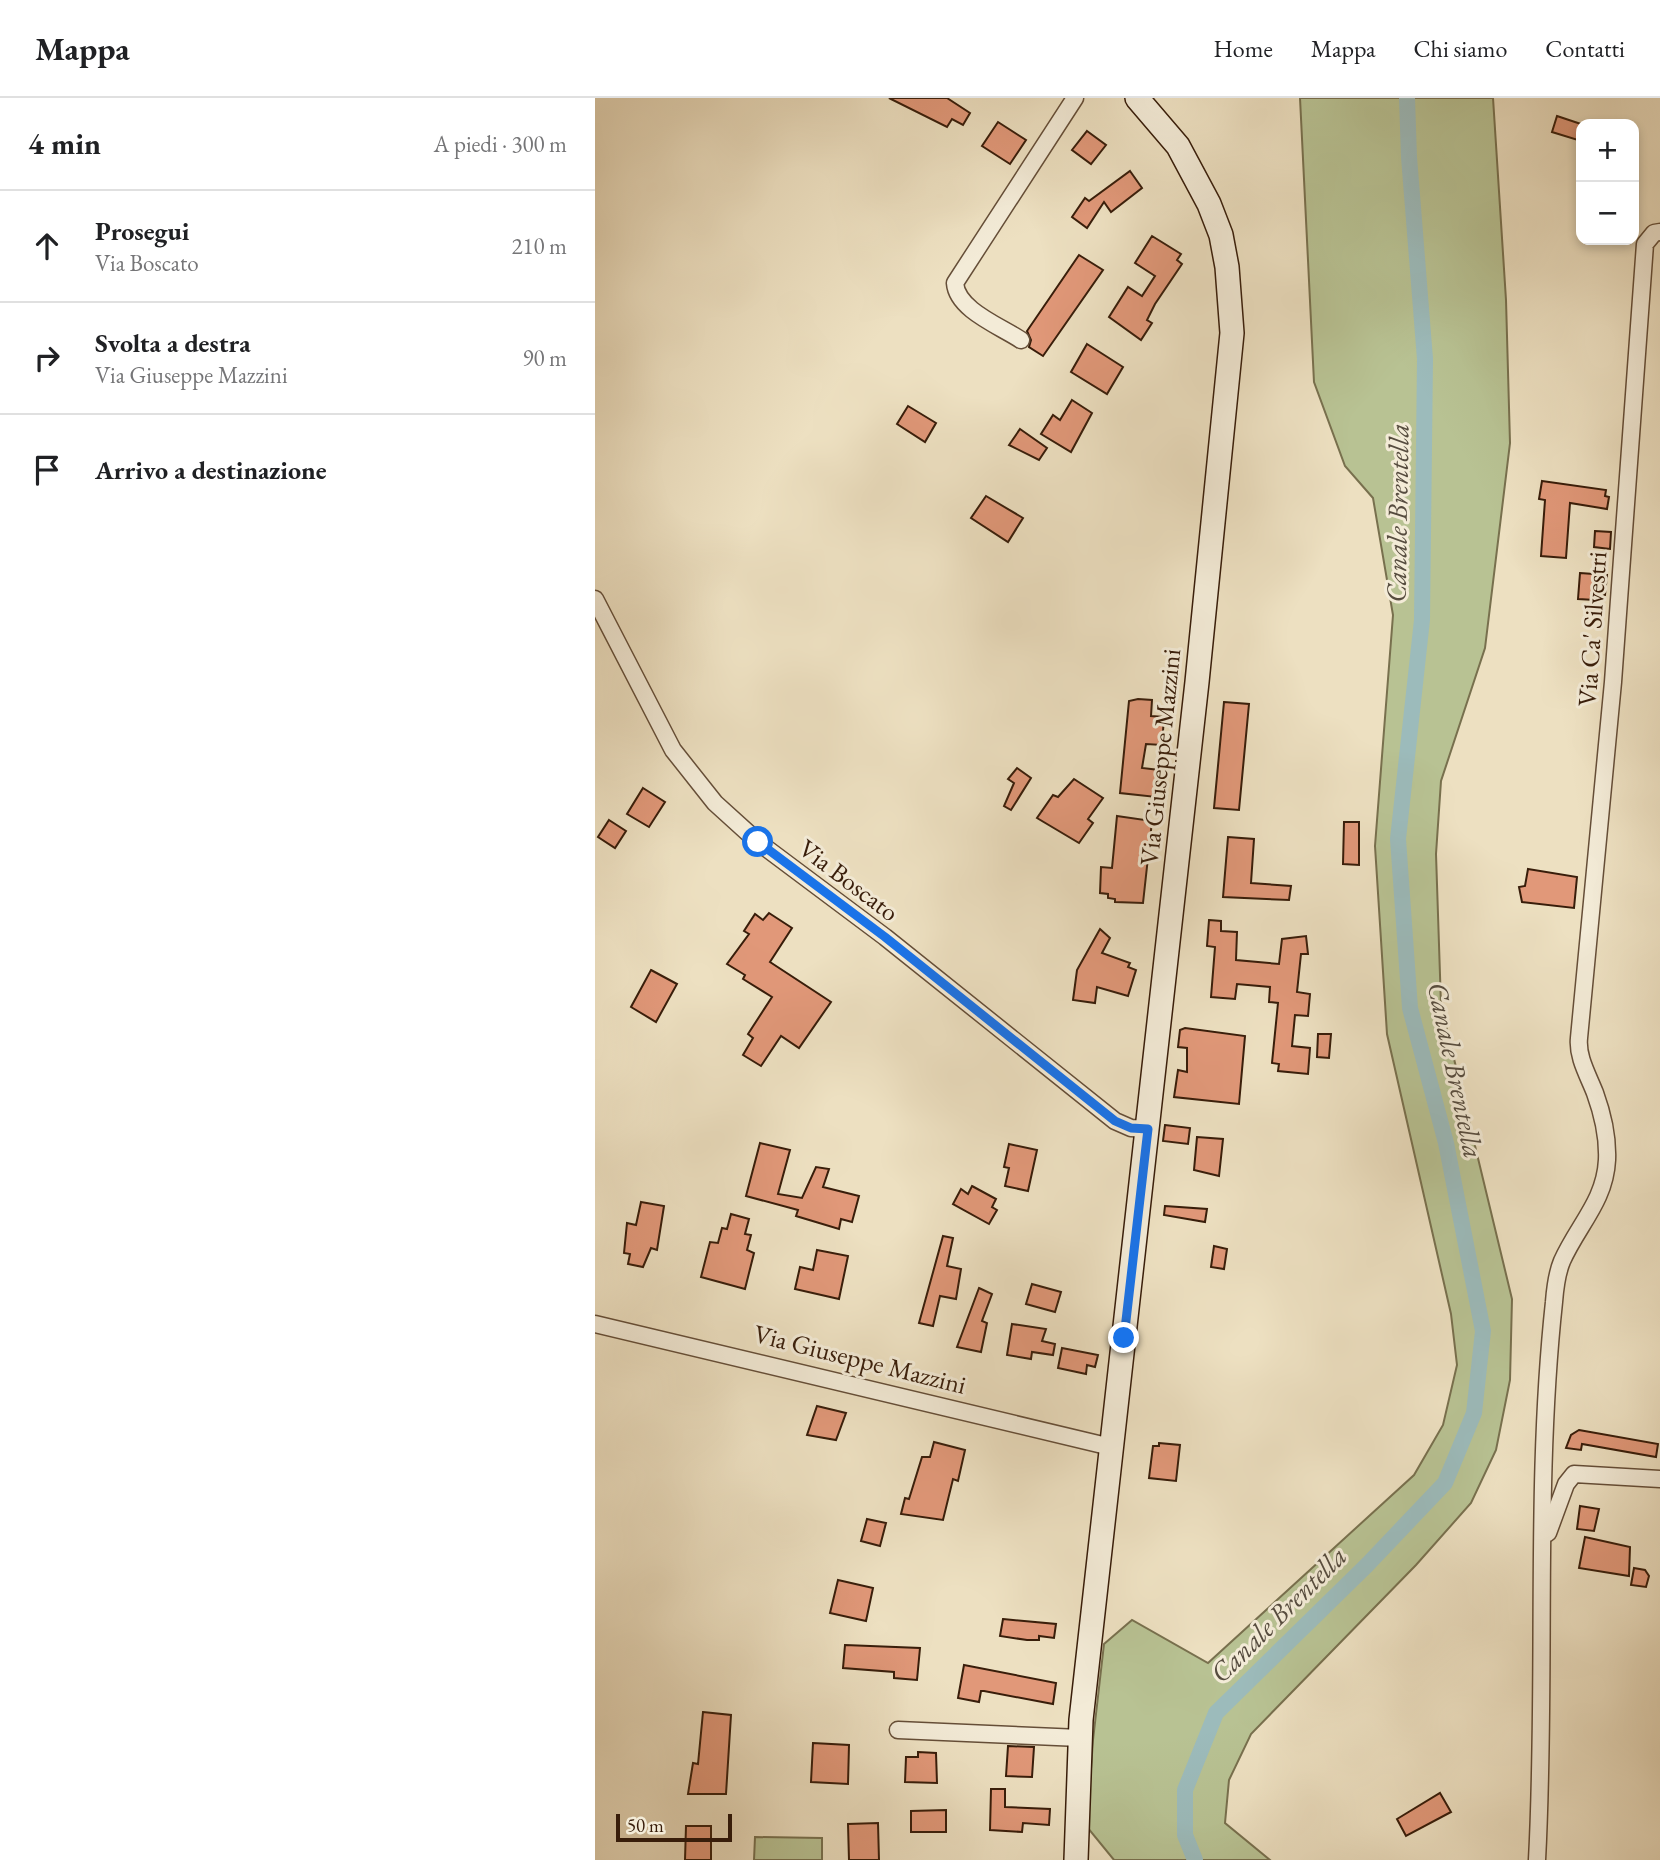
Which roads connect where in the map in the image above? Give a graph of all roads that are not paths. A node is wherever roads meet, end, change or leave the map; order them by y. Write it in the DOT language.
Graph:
graph roads {
  1 [pos="1075,98"];
  2 [pos="1137,98"];
  3 [pos="1660,232"];
  4 [pos="1021,340"];
  5 [pos="595,599"];
  6 [pos="1148,1129"];
  7 [pos="595,1324"];
  8 [pos="1111,1447"];
  9 [pos="1660,1479"];
  10 [pos="1544,1538"];
  11 [pos="898,1730"];
  12 [pos="1080,1738"];
  13 [pos="1076,1860"];
  14 [pos="1537,1860"];
  1 -- 4 [label="street"];
  2 -- 6 [label="main road, Via Giuseppe Mazzini"];
  3 -- 10 [label="street, Via Ca' Silvestri"];
  5 -- 6 [label="street, Via Boscato"];
  6 -- 8 [label="main road, Via Giuseppe Mazzini"];
  7 -- 8 [label="street, Via Giuseppe Mazzini"];
  8 -- 12 [label="main road, Via Giuseppe Mazzini"];
  9 -- 10 [label="street"];
  10 -- 14 [label="street, Via Ca' Silvestri"];
  11 -- 12 [label="street"];
  12 -- 13 [label="main road, Via Giuseppe Mazzini"];
}
